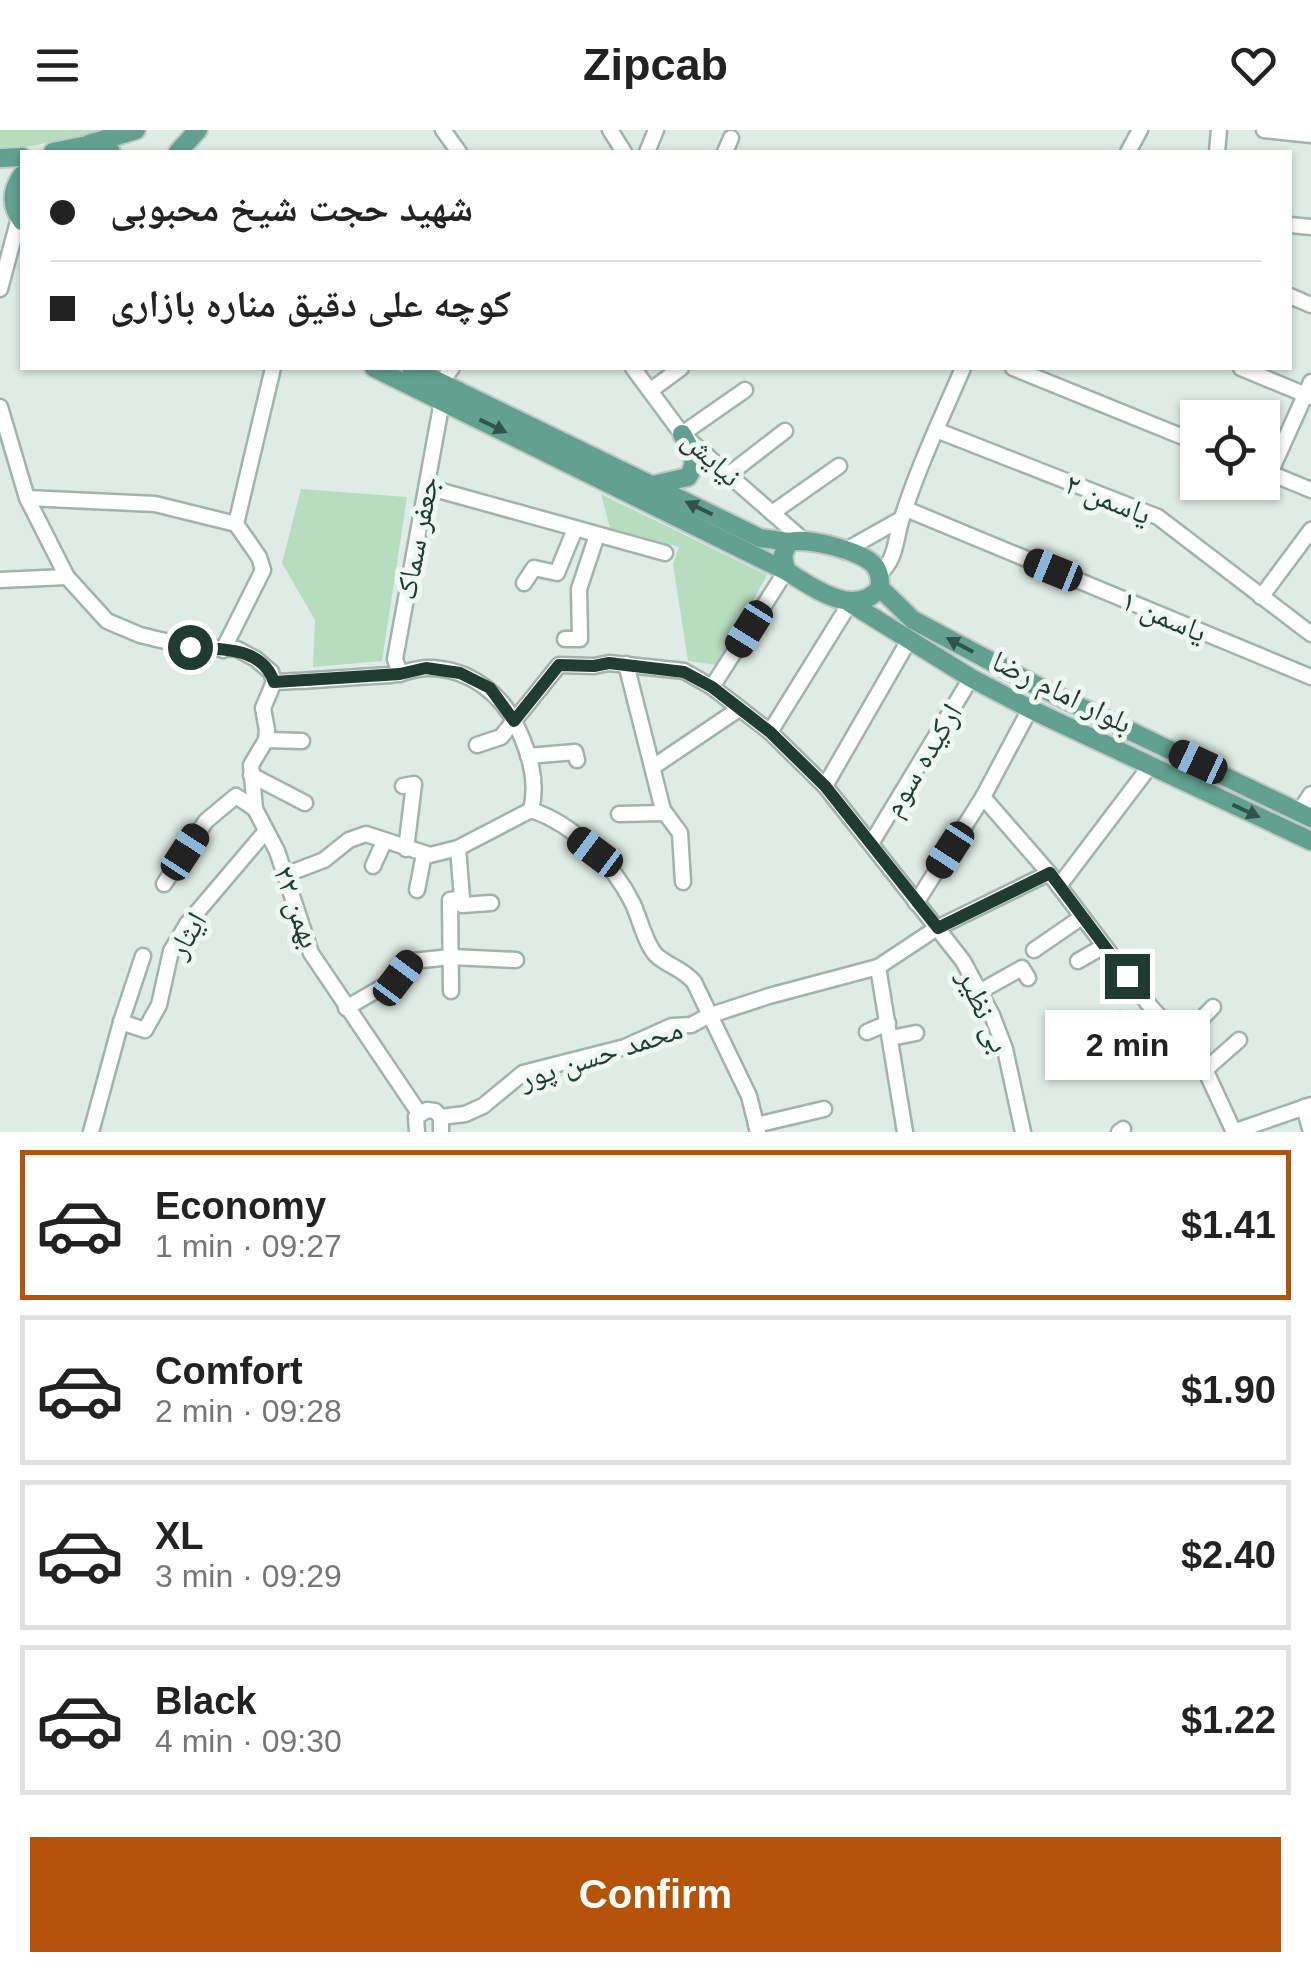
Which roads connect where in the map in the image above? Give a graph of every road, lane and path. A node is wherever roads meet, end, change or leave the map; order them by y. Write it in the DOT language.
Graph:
graph roads {
  1 [pos="136,130"];
  2 [pos="198,130"];
  3 [pos="1264,130"];
  4 [pos="1311,135"];
  5 [pos="82,146"];
  6 [pos="63,150"];
  7 [pos="101,150"];
  8 [pos="180,150"];
  9 [pos="20,178"];
  10 [pos="20,217"];
  11 [pos="20,222"];
  12 [pos="0,289"];
  13 [pos="272,370"];
  14 [pos="383,370"];
  15 [pos="416,370"];
  16 [pos="634,370"];
  17 [pos="678,370"];
  18 [pos="962,370"];
  19 [pos="1018,370"];
  20 [pos="1247,370"];
  21 [pos="445,383"];
  22 [pos="651,390"];
  23 [pos="744,390"];
  24 [pos="1309,391"];
  25 [pos="0,407"];
  26 [pos="936,430"];
  27 [pos="785,431"];
  28 [pos="682,434"];
  29 [pos="1180,437"];
  30 [pos="1280,446"];
  31 [pos="840,466"];
  32 [pos="728,475"];
  33 [pos="1280,478"];
  34 [pos="651,485"];
  35 [pos="428,488"];
  36 [pos="1311,490"];
  37 [pos="27,498"];
  38 [pos="772,513"];
  39 [pos="903,514"];
  40 [pos="236,524"];
  41 [pos="576,529"];
  42 [pos="1311,530"];
  43 [pos="597,535"];
  44 [pos="796,540"];
  45 [pos="844,551"];
  46 [pos="665,554"];
  47 [pos="786,570"];
  48 [pos="68,576"];
  49 [pos="0,580"];
  50 [pos="880,581"];
  51 [pos="524,583"];
  52 [pos="1261,596"];
  53 [pos="850,604"];
  54 [pos="1311,634"];
  55 [pos="564,640"];
  56 [pos="909,640"];
  57 [pos="223,650"];
  58 [pos="626,664"];
  59 [pos="400,674"];
  60 [pos="971,678"];
  61 [pos="1311,678"];
  62 [pos="274,682"];
  63 [pos="712,687"];
  64 [pos="740,708"];
  65 [pos="1030,709"];
  66 [pos="514,721"];
  67 [pos="770,732"];
  68 [pos="266,740"];
  69 [pos="302,741"];
  70 [pos="477,745"];
  71 [pos="528,756"];
  72 [pos="577,760"];
  73 [pos="1150,766"];
  74 [pos="653,767"];
  75 [pos="251,774"];
  76 [pos="403,786"];
  77 [pos="825,786"];
  78 [pos="1311,794"];
  79 [pos="983,797"];
  80 [pos="305,803"];
  81 [pos="255,809"];
  82 [pos="531,810"];
  83 [pos="666,813"];
  84 [pos="619,814"];
  85 [pos="1305,815"];
  86 [pos="1288,830"];
  87 [pos="266,831"];
  88 [pos="1311,841"];
  89 [pos="384,842"];
  90 [pos="872,842"];
  91 [pos="458,848"];
  92 [pos="406,849"];
  93 [pos="424,854"];
  94 [pos="372,866"];
  95 [pos="284,875"];
  96 [pos="1054,880"];
  97 [pos="683,882"];
  98 [pos="164,884"];
  99 [pos="417,890"];
  100 [pos="462,898"];
  101 [pos="916,903"];
  102 [pos="491,904"];
  103 [pos="1082,916"];
  104 [pos="938,928"];
  105 [pos="1104,946"];
  106 [pos="1034,950"];
  107 [pos="143,956"];
  108 [pos="451,957"];
  109 [pos="516,960"];
  110 [pos="1078,961"];
  111 [pos="878,967"];
  112 [pos="1028,978"];
  113 [pos="451,991"];
  114 [pos="980,992"];
  115 [pos="1213,1007"];
  116 [pos="346,1008"];
  117 [pos="708,1016"];
  118 [pos="1120,1019"];
  119 [pos="1164,1021"];
  120 [pos="121,1022"];
  121 [pos="889,1031"];
  122 [pos="867,1032"];
  123 [pos="916,1033"];
  124 [pos="1181,1040"];
  125 [pos="1239,1040"];
  126 [pos="1205,1070"];
  127 [pos="1308,1106"];
  128 [pos="824,1109"];
  129 [pos="419,1114"];
  130 [pos="441,1124"];
  131 [pos="757,1128"];
  132 [pos="91,1132"];
  133 [pos="416,1132"];
  134 [pos="905,1132"];
  135 [pos="1023,1132"];
  136 [pos="1234,1132"];
  137 [pos="1310,1132"];
  1 -- 5 [label="main road"];
  2 -- 8 [label="main road"];
  3 -- 4 [label="street"];
  5 -- 6 [label="main road"];
  5 -- 7 [label="main road"];
  9 -- 10 [label="main road"];
  11 -- 12 [label="street"];
  13 -- 40 [label="street"];
  14 -- 21 [label="main road"];
  15 -- 21 [label="main road"];
  16 -- 22 [label="street, نیایش"];
  17 -- 22 [label="street"];
  18 -- 26 [label="street"];
  19 -- 29 [label="street"];
  20 -- 24 [label="street"];
  21 -- 34 [label="main road"];
  21 -- 35 [label="street, جعفر سماک"];
  21 -- 47 [label="main road, one-way"];
  22 -- 28 [label="street, نیایش"];
  23 -- 28 [label="street"];
  24 -- 30 [label="street"];
  25 -- 37 [label="street"];
  26 -- 39 [label="street"];
  26 -- 52 [label="street, یاسمن ۲"];
  27 -- 32 [label="street"];
  28 -- 32 [label="street, نیایش"];
  28 -- 34 [label="main road"];
  31 -- 38 [label="street"];
  32 -- 38 [label="street, نیایش"];
  33 -- 36 [label="street"];
  44 -- 34 [label="main road, one-way"];
  35 -- 41 [label="street"];
  35 -- 59 [label="street, جعفر سماک"];
  37 -- 40 [label="street"];
  37 -- 48 [label="street"];
  38 -- 44 [label="street, نیایش"];
  39 -- 45 [label="street"];
  39 -- 50 [label="street"];
  39 -- 61 [label="street, یاسمن ۱"];
  40 -- 57 [label="street"];
  41 -- 43 [label="street"];
  41 -- 51 [label="street"];
  42 -- 52 [label="street"];
  43 -- 46 [label="street"];
  43 -- 55 [label="street"];
  44 -- 45 [label="main road, بلوار امام رضا"];
  44 -- 47 [label="main road"];
  45 -- 50 [label="main road, بلوار امام رضا"];
  47 -- 53 [label="main road, بلوار امام رضا"];
  47 -- 63 [label="street"];
  48 -- 49 [label="street"];
  48 -- 57 [label="street"];
  50 -- 53 [label="main road"];
  85 -- 50 [label="main road, بلوار امام رضا, one-way"];
  52 -- 54 [label="street, یاسمن ۲"];
  53 -- 56 [label="main road, بلوار امام رضا"];
  53 -- 67 [label="street"];
  56 -- 60 [label="main road, بلوار امام رضا"];
  56 -- 77 [label="street"];
  57 -- 62 [label="street"];
  58 -- 63 [label="street, بی نظیر"];
  58 -- 66 [label="street, بی نظیر"];
  58 -- 74 [label="street"];
  59 -- 62 [label="street"];
  59 -- 66 [label="street"];
  60 -- 65 [label="main road, بلوار امام رضا"];
  60 -- 90 [label="street, ارکیده سوم"];
  62 -- 68 [label="street"];
  63 -- 64 [label="street, بی نظیر"];
  64 -- 67 [label="street, بی نظیر"];
  64 -- 74 [label="street"];
  65 -- 73 [label="main road, بلوار امام رضا"];
  65 -- 79 [label="street"];
  66 -- 70 [label="street"];
  66 -- 71 [label="street"];
  67 -- 77 [label="street, بی نظیر"];
  68 -- 69 [label="street"];
  68 -- 75 [label="street"];
  71 -- 72 [label="street"];
  71 -- 82 [label="street"];
  73 -- 86 [label="main road, بلوار امام رضا, one-way"];
  73 -- 96 [label="street"];
  74 -- 83 [label="street"];
  75 -- 80 [label="street"];
  75 -- 81 [label="street, ۲۲ بهمن"];
  76 -- 92 [label="street"];
  77 -- 90 [label="street, بی نظیر"];
  78 -- 85 [label="street"];
  79 -- 96 [label="street"];
  79 -- 101 [label="street"];
  81 -- 87 [label="street, ۲۲ بهمن"];
  81 -- 98 [label="street"];
  82 -- 91 [label="street"];
  82 -- 117 [label="street"];
  83 -- 84 [label="street"];
  83 -- 97 [label="street"];
  85 -- 86 [label="main road"];
  86 -- 88 [label="main road, بلوار امام رضا"];
  87 -- 95 [label="street, ۲۲ بهمن"];
  87 -- 120 [label="street, ایثار"];
  89 -- 92 [label="street"];
  89 -- 94 [label="street"];
  89 -- 95 [label="street"];
  90 -- 101 [label="street, بی نظیر"];
  91 -- 93 [label="street"];
  91 -- 100 [label="street"];
  92 -- 93 [label="street"];
  93 -- 99 [label="street"];
  95 -- 116 [label="street, ۲۲ بهمن"];
  96 -- 103 [label="street"];
  96 -- 104 [label="street, محمد حسن پور"];
  100 -- 102 [label="street"];
  100 -- 108 [label="street"];
  101 -- 104 [label="street, بی نظیر"];
  103 -- 105 [label="street"];
  103 -- 106 [label="street"];
  104 -- 111 [label="street, محمد حسن پور"];
  104 -- 114 [label="street, بی نظیر"];
  105 -- 110 [label="street"];
  105 -- 119 [label="street"];
  107 -- 120 [label="street"];
  108 -- 109 [label="street"];
  108 -- 113 [label="street"];
  108 -- 116 [label="street"];
  111 -- 117 [label="street, محمد حسن پور"];
  111 -- 121 [label="street"];
  112 -- 114 [label="street"];
  114 -- 135 [label="street, بی نظیر"];
  115 -- 124 [label="street"];
  116 -- 129 [label="street, ۲۲ بهمن"];
  117 -- 130 [label="street, محمد حسن پور"];
  117 -- 131 [label="street"];
  118 -- 119 [label="street"];
  119 -- 124 [label="street"];
  120 -- 132 [label="street"];
  121 -- 122 [label="street"];
  121 -- 123 [label="street"];
  121 -- 134 [label="street"];
  124 -- 126 [label="street"];
  125 -- 126 [label="street"];
  126 -- 136 [label="street"];
  127 -- 136 [label="street"];
  127 -- 137 [label="street"];
  128 -- 131 [label="street"];
  129 -- 130 [label="street"];
  129 -- 133 [label="street"];
}
